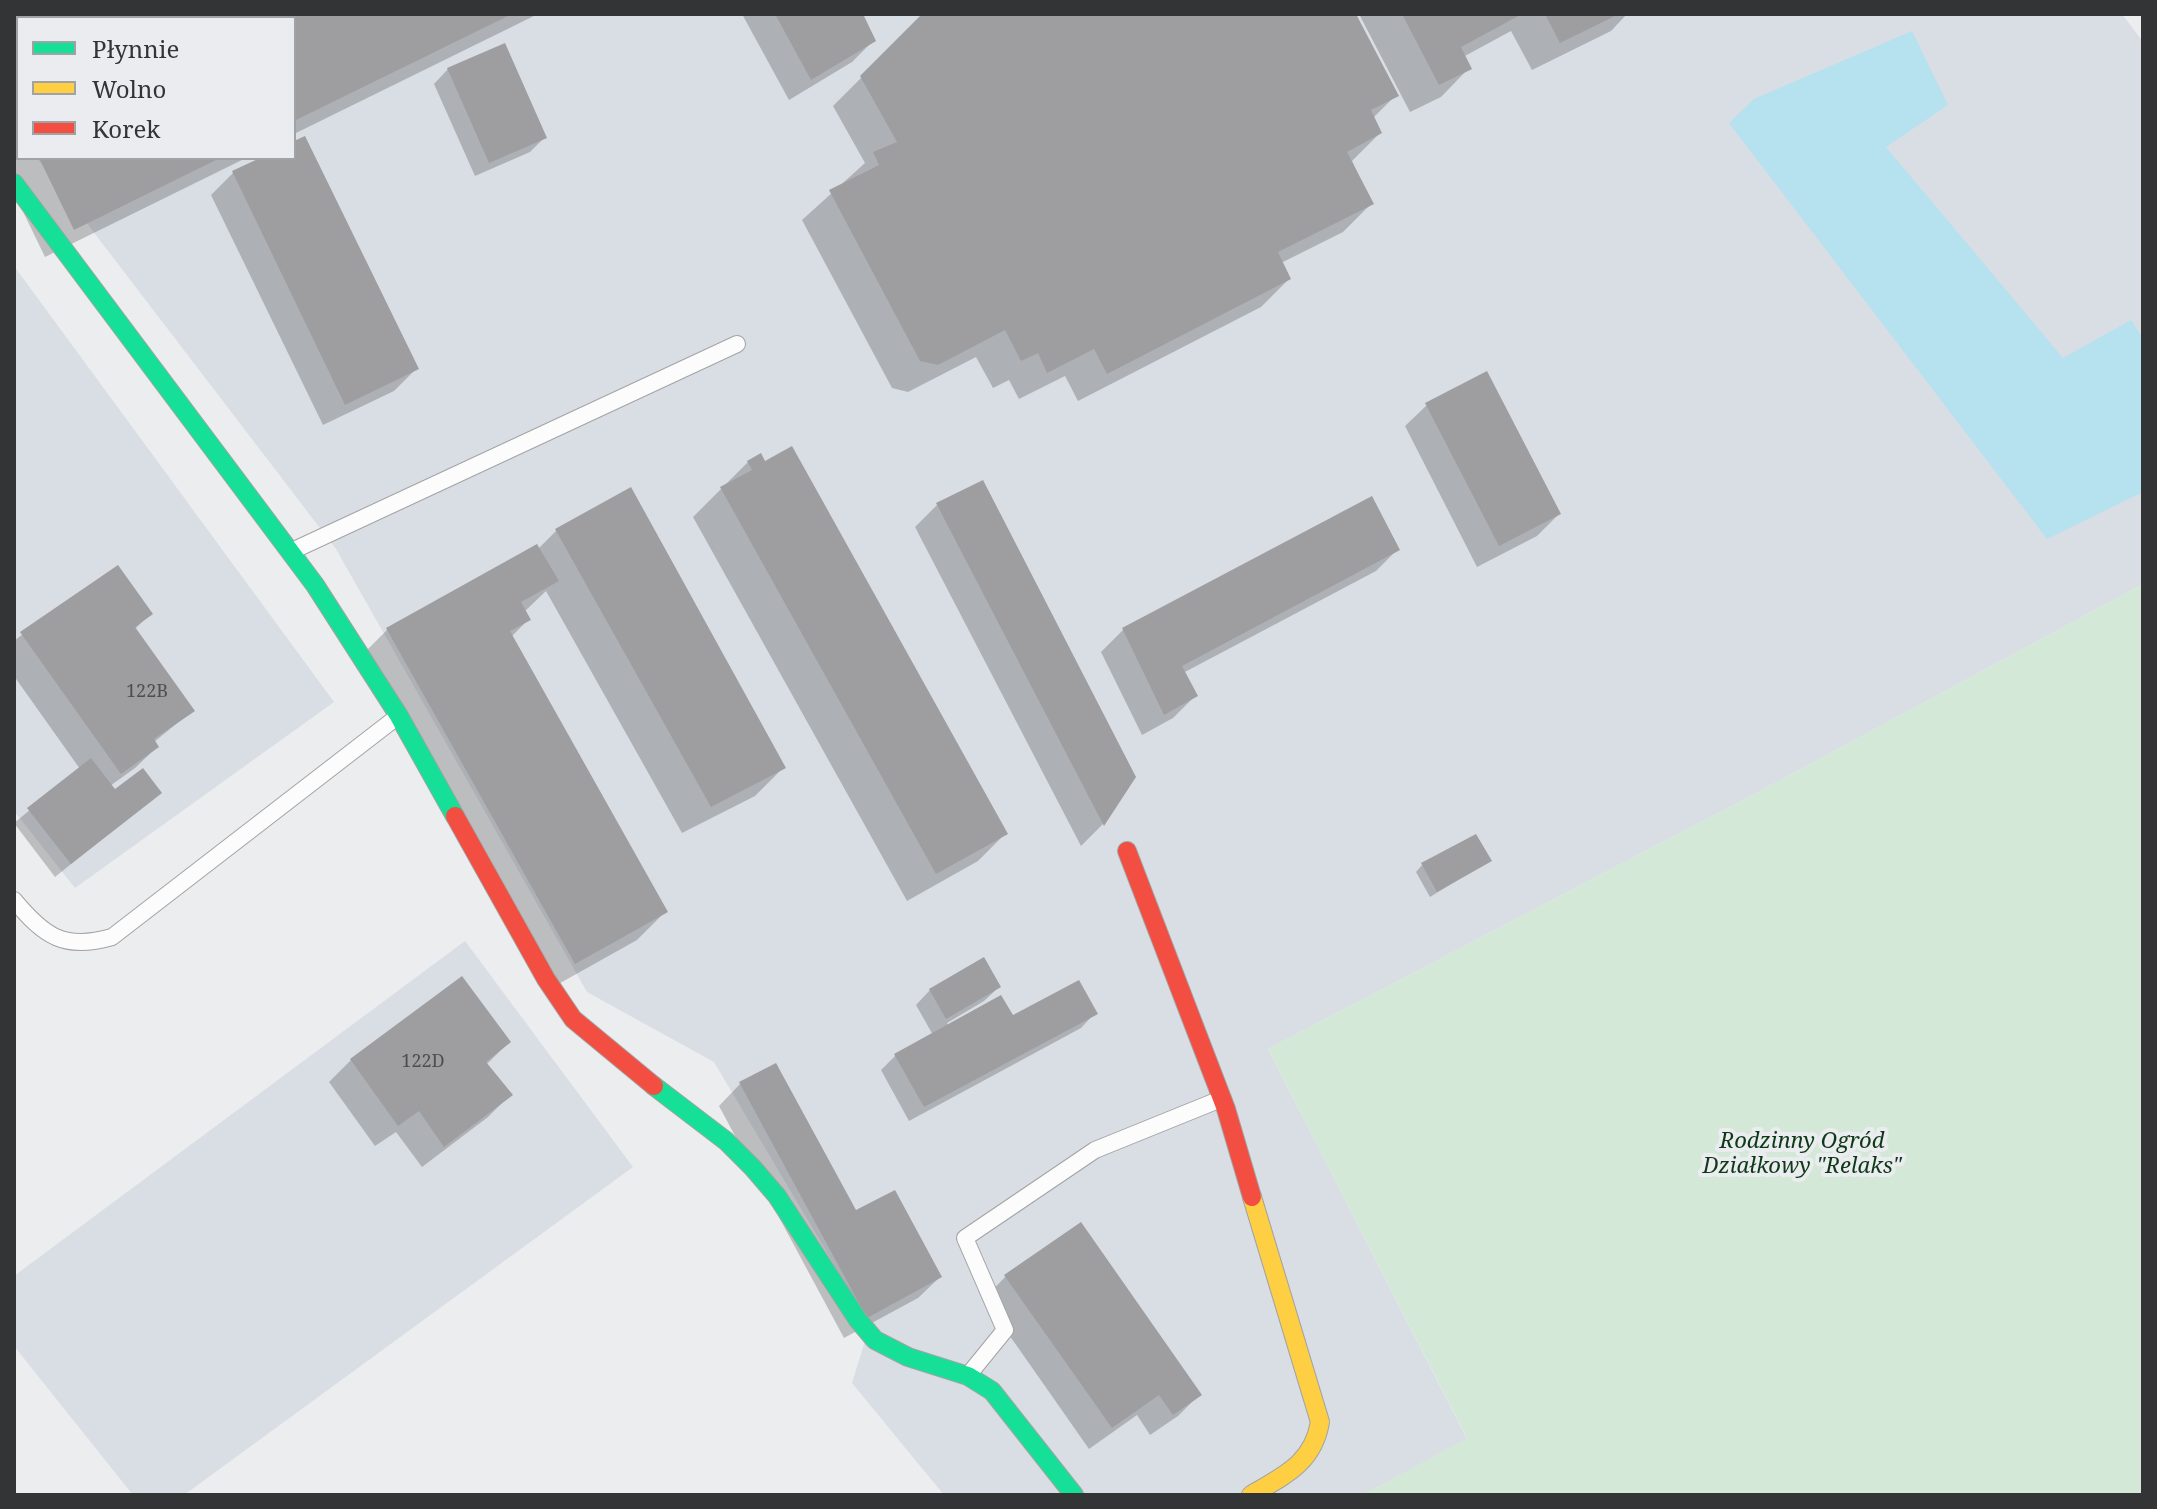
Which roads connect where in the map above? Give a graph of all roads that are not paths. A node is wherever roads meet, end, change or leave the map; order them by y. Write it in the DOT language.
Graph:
graph roads {
  1 [pos="14,183"];
  2 [pos="737,344"];
  3 [pos="291,552"];
  4 [pos="399,716"];
  5 [pos="1127,851"];
  6 [pos="14,900"];
  7 [pos="1222,1098"];
  8 [pos="968,1376"];
  9 [pos="1074,1495"];
  10 [pos="1251,1495"];
  1 -- 3 [label="street"];
  2 -- 3 [label="lane"];
  3 -- 4 [label="street"];
  4 -- 6 [label="lane"];
  4 -- 8 [label="street"];
  5 -- 7 [label="street"];
  7 -- 8 [label="lane"];
  7 -- 10 [label="street"];
  8 -- 9 [label="street"];
}
